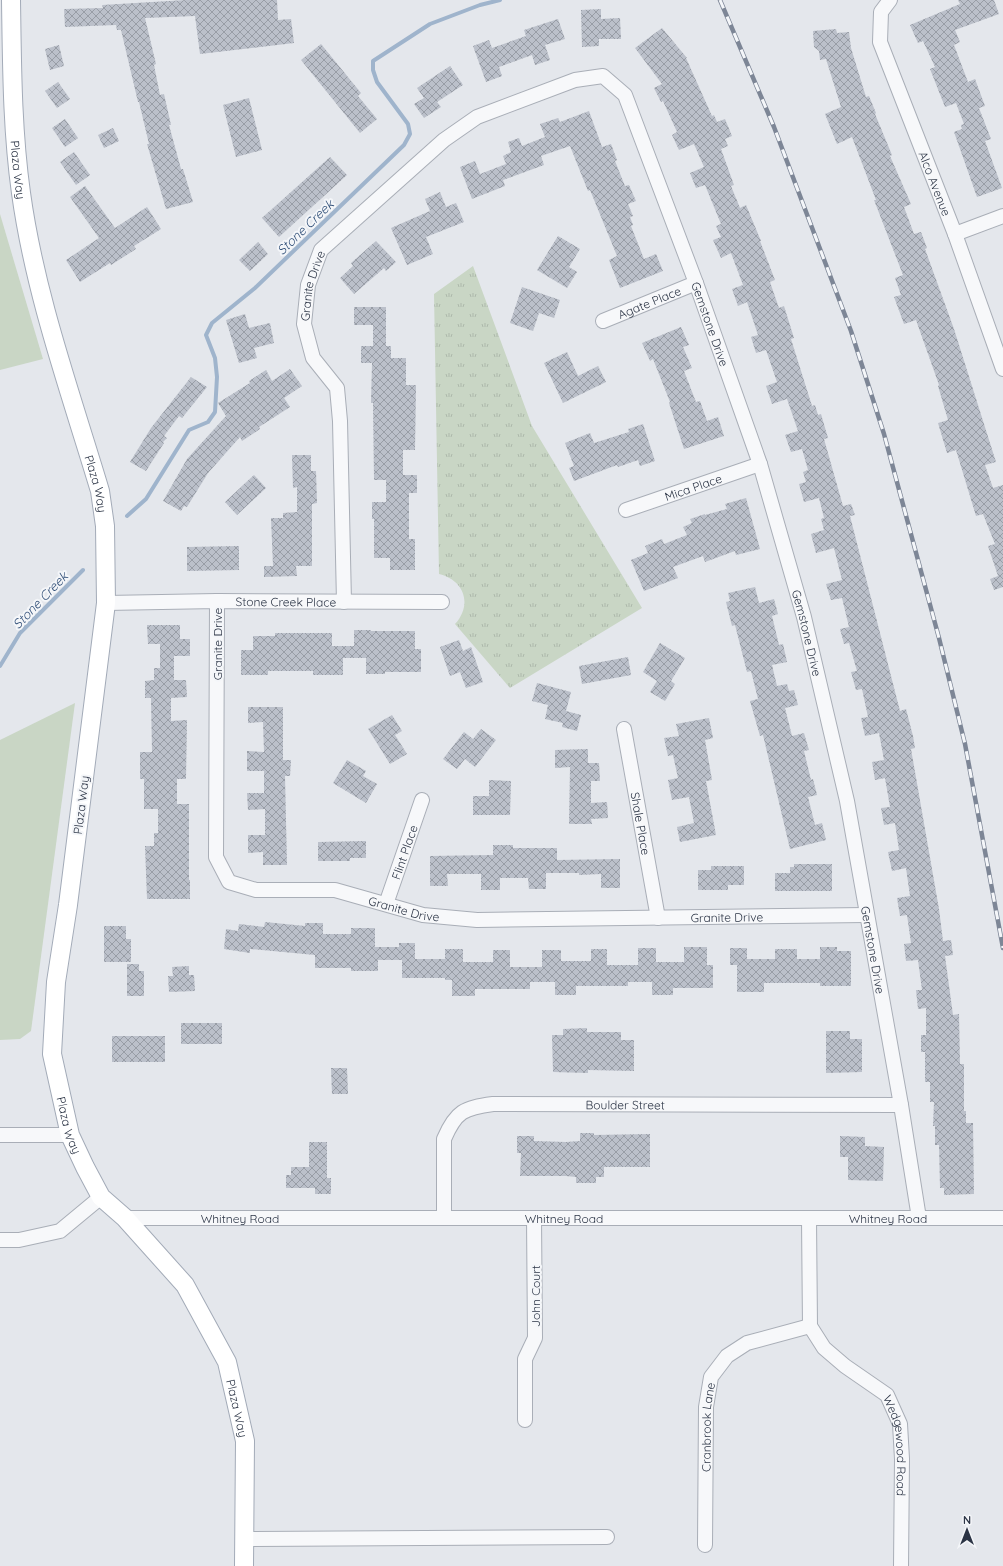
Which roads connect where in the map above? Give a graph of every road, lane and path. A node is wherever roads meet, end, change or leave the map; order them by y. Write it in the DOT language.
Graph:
graph roads {
  1 [pos="11,0"];
  2 [pos="890,0"];
  3 [pos="603,76"];
  4 [pos="1003,216"];
  5 [pos="955,234"];
  6 [pos="696,283"];
  7 [pos="603,321"];
  8 [pos="1003,370"];
  9 [pos="760,464"];
  10 [pos="626,510"];
  11 [pos="218,601"];
  12 [pos="344,602"];
  13 [pos="442,602"];
  14 [pos="106,603"];
  15 [pos="624,729"];
  16 [pos="422,800"];
  17 [pos="386,904"];
  18 [pos="866,915"];
  19 [pos="658,918"];
  20 [pos="901,1105"];
  21 [pos="0,1135"];
  22 [pos="70,1135"];
  23 [pos="101,1196"];
  24 [pos="125,1218"];
  25 [pos="444,1218"];
  26 [pos="534,1218"];
  27 [pos="919,1218"];
  28 [pos="1003,1218"];
  29 [pos="809,1219"];
  30 [pos="0,1240"];
  31 [pos="810,1326"];
  32 [pos="524,1420"];
  33 [pos="607,1537"];
  34 [pos="244,1539"];
  35 [pos="705,1545"];
  36 [pos="244,1566"];
  37 [pos="901,1566"];
  1 -- 14 [label="main road, Plaza Way"];
  2 -- 5 [label="street, Alco Avenue"];
  3 -- 6 [label="street, Gemstone Drive"];
  3 -- 12 [label="street, Granite Drive"];
  4 -- 5 [label="street"];
  5 -- 8 [label="street, Alco Avenue"];
  6 -- 7 [label="street, Agate Place"];
  6 -- 9 [label="street, Gemstone Drive"];
  9 -- 10 [label="street, Mica Place"];
  9 -- 18 [label="street, Gemstone Drive"];
  11 -- 12 [label="street, Stone Creek Place"];
  11 -- 14 [label="street, Stone Creek Place"];
  11 -- 17 [label="street, Granite Drive"];
  12 -- 13 [label="street, Stone Creek Place"];
  14 -- 22 [label="main road, Plaza Way"];
  15 -- 19 [label="street, Shale Place"];
  16 -- 17 [label="street, Flint Place"];
  17 -- 19 [label="street, Granite Drive"];
  18 -- 19 [label="street, Granite Drive"];
  18 -- 20 [label="street, Gemstone Drive"];
  20 -- 25 [label="street, Boulder Street"];
  20 -- 27 [label="street, Gemstone Drive"];
  21 -- 22 [label="street"];
  22 -- 23 [label="main road, Plaza Way"];
  23 -- 24 [label="main road, Plaza Way"];
  23 -- 30 [label="street"];
  24 -- 25 [label="street, Whitney Road"];
  24 -- 34 [label="main road, Plaza Way"];
  25 -- 26 [label="street, Whitney Road"];
  26 -- 29 [label="street, Whitney Road"];
  26 -- 32 [label="street, John Court"];
  27 -- 28 [label="street, Whitney Road"];
  27 -- 29 [label="street, Whitney Road"];
  29 -- 31 [label="street"];
  31 -- 35 [label="street, Cranbrook Lane"];
  31 -- 37 [label="street, Wedgewood Road"];
  33 -- 34 [label="street"];
  34 -- 36 [label="main road, Plaza Way"];
}
